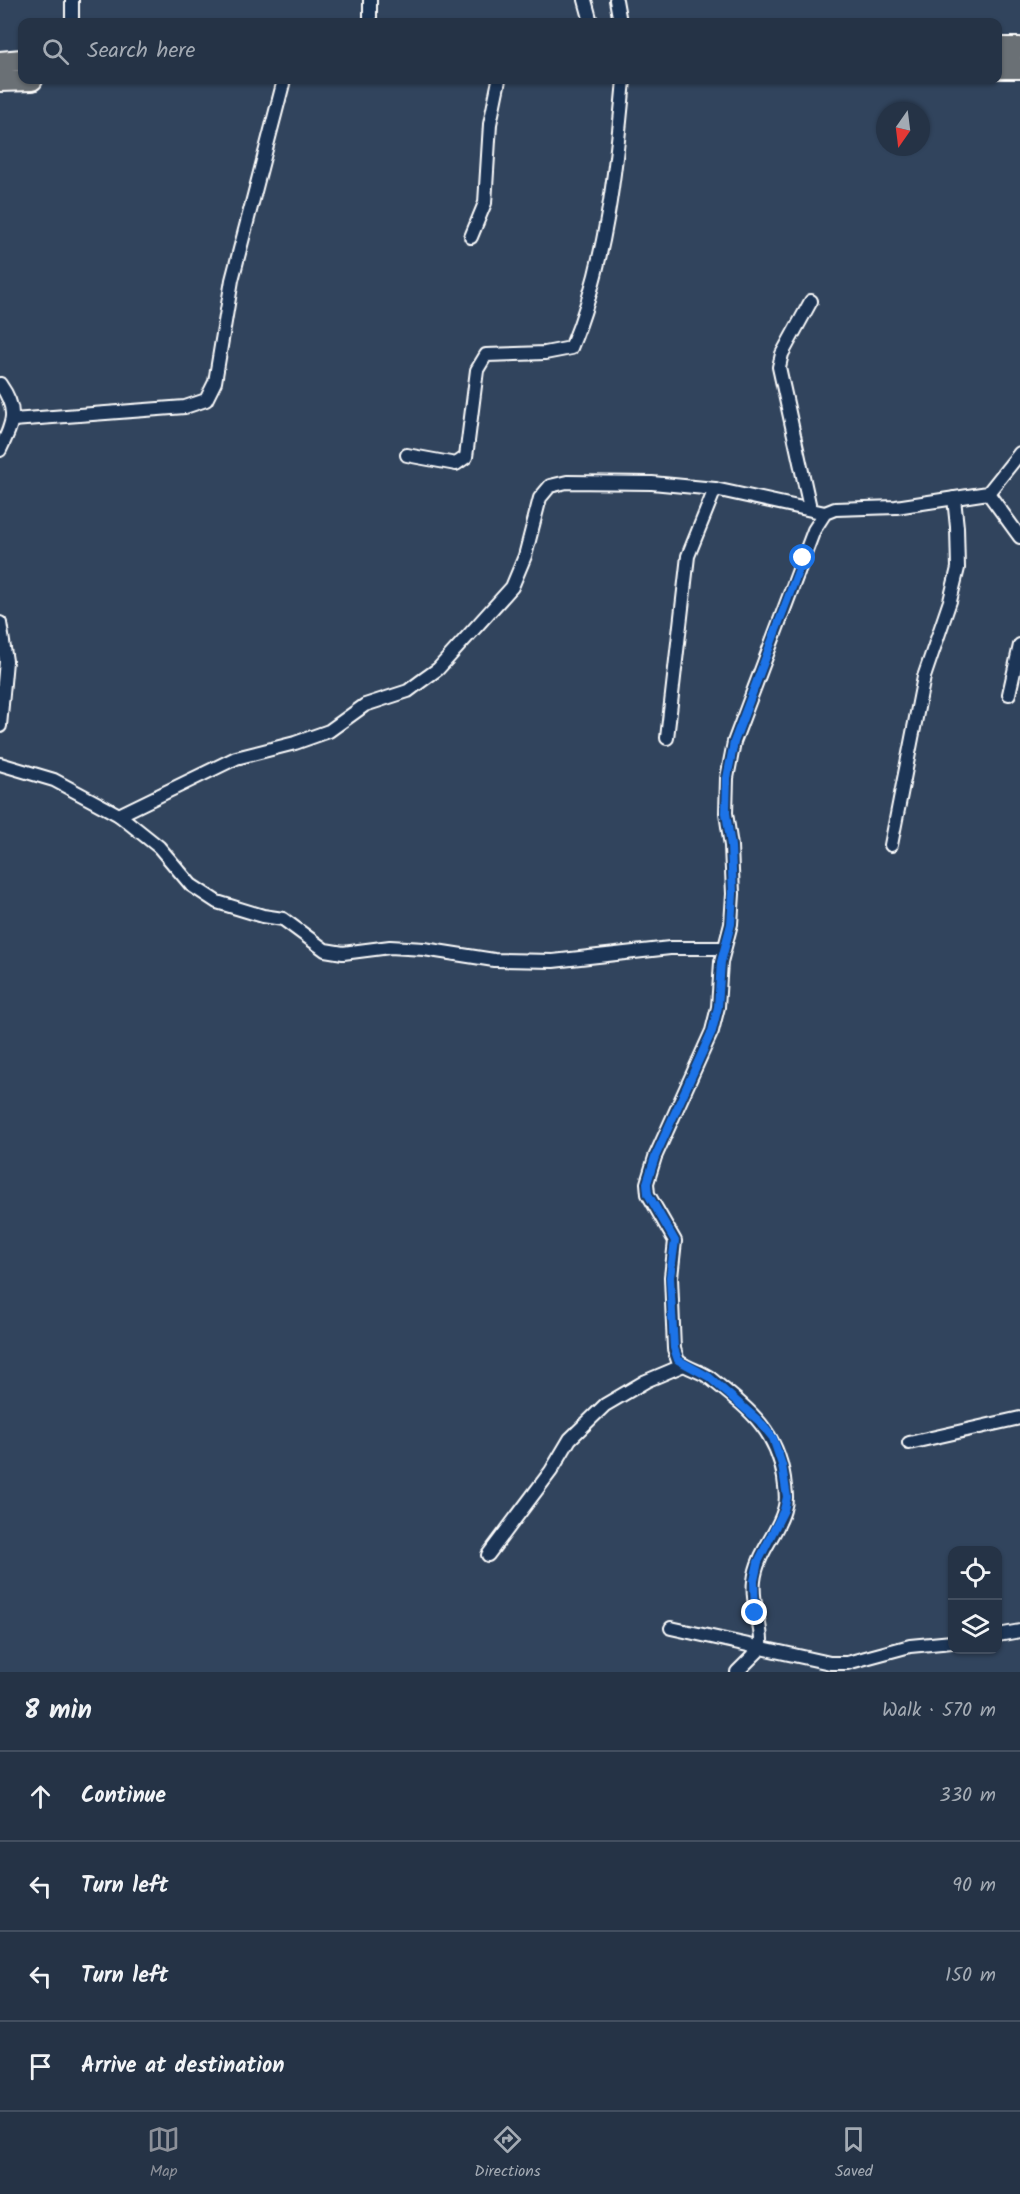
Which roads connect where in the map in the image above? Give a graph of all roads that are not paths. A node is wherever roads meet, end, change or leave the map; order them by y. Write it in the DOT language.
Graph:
graph roads {
  1 [pos="72,0"];
  2 [pos="370,0"];
  3 [pos="585,0"];
  4 [pos="616,0"];
  5 [pos="72,18"];
  6 [pos="370,18"];
  7 [pos="590,18"];
  8 [pos="619,18"];
  9 [pos="1002,48"];
  10 [pos="1020,48"];
  11 [pos="18,60"];
  12 [pos="0,62"];
  13 [pos="1002,68"];
  14 [pos="1020,68"];
  15 [pos="18,80"];
  16 [pos="0,81"];
  17 [pos="283,84"];
  18 [pos="498,84"];
  19 [pos="624,84"];
  20 [pos="471,237"];
  21 [pos="811,301"];
  22 [pos="0,384"];
  23 [pos="8,426"];
  24 [pos="0,450"];
  25 [pos="1020,453"];
  26 [pos="407,455"];
  27 [pos="715,489"];
  28 [pos="988,493"];
  29 [pos="954,498"];
  30 [pos="810,508"];
  31 [pos="825,513"];
  32 [pos="1020,537"];
  33 [pos="0,623"];
  34 [pos="1020,645"];
  35 [pos="1009,694"];
  36 [pos="2,702"];
  37 [pos="0,726"];
  38 [pos="667,738"];
  39 [pos="0,765"];
  40 [pos="119,815"];
  41 [pos="891,845"];
  42 [pos="723,948"];
  43 [pos="684,1365"];
  44 [pos="1020,1418"];
  45 [pos="909,1443"];
  46 [pos="488,1555"];
  47 [pos="671,1628"];
  48 [pos="1020,1630"];
  49 [pos="1002,1634"];
  50 [pos="948,1642"];
  51 [pos="761,1648"];
  52 [pos="737,1672"];
  1 -- 5 [label="street"];
  2 -- 6 [label="street"];
  3 -- 7 [label="street"];
  4 -- 8 [label="street"];
  9 -- 10 [label="main road"];
  11 -- 12 [label="main road"];
  13 -- 14 [label="main road"];
  15 -- 16 [label="main road"];
  17 -- 23 [label="street"];
  18 -- 20 [label="street"];
  19 -- 26 [label="street"];
  21 -- 30 [label="street"];
  22 -- 23 [label="street"];
  23 -- 24 [label="street"];
  25 -- 28 [label="street"];
  27 -- 30 [label="street"];
  27 -- 38 [label="street"];
  27 -- 40 [label="street"];
  28 -- 29 [label="street"];
  28 -- 32 [label="street"];
  29 -- 31 [label="street"];
  29 -- 41 [label="street"];
  30 -- 31 [label="street"];
  31 -- 42 [label="street"];
  33 -- 36 [label="street"];
  34 -- 35 [label="street"];
  36 -- 37 [label="street"];
  39 -- 40 [label="street"];
  40 -- 42 [label="street"];
  42 -- 43 [label="street"];
  43 -- 46 [label="street"];
  43 -- 51 [label="street"];
  44 -- 45 [label="street"];
  47 -- 51 [label="street"];
  48 -- 49 [label="street"];
  50 -- 51 [label="street"];
  51 -- 52 [label="street"];
}
